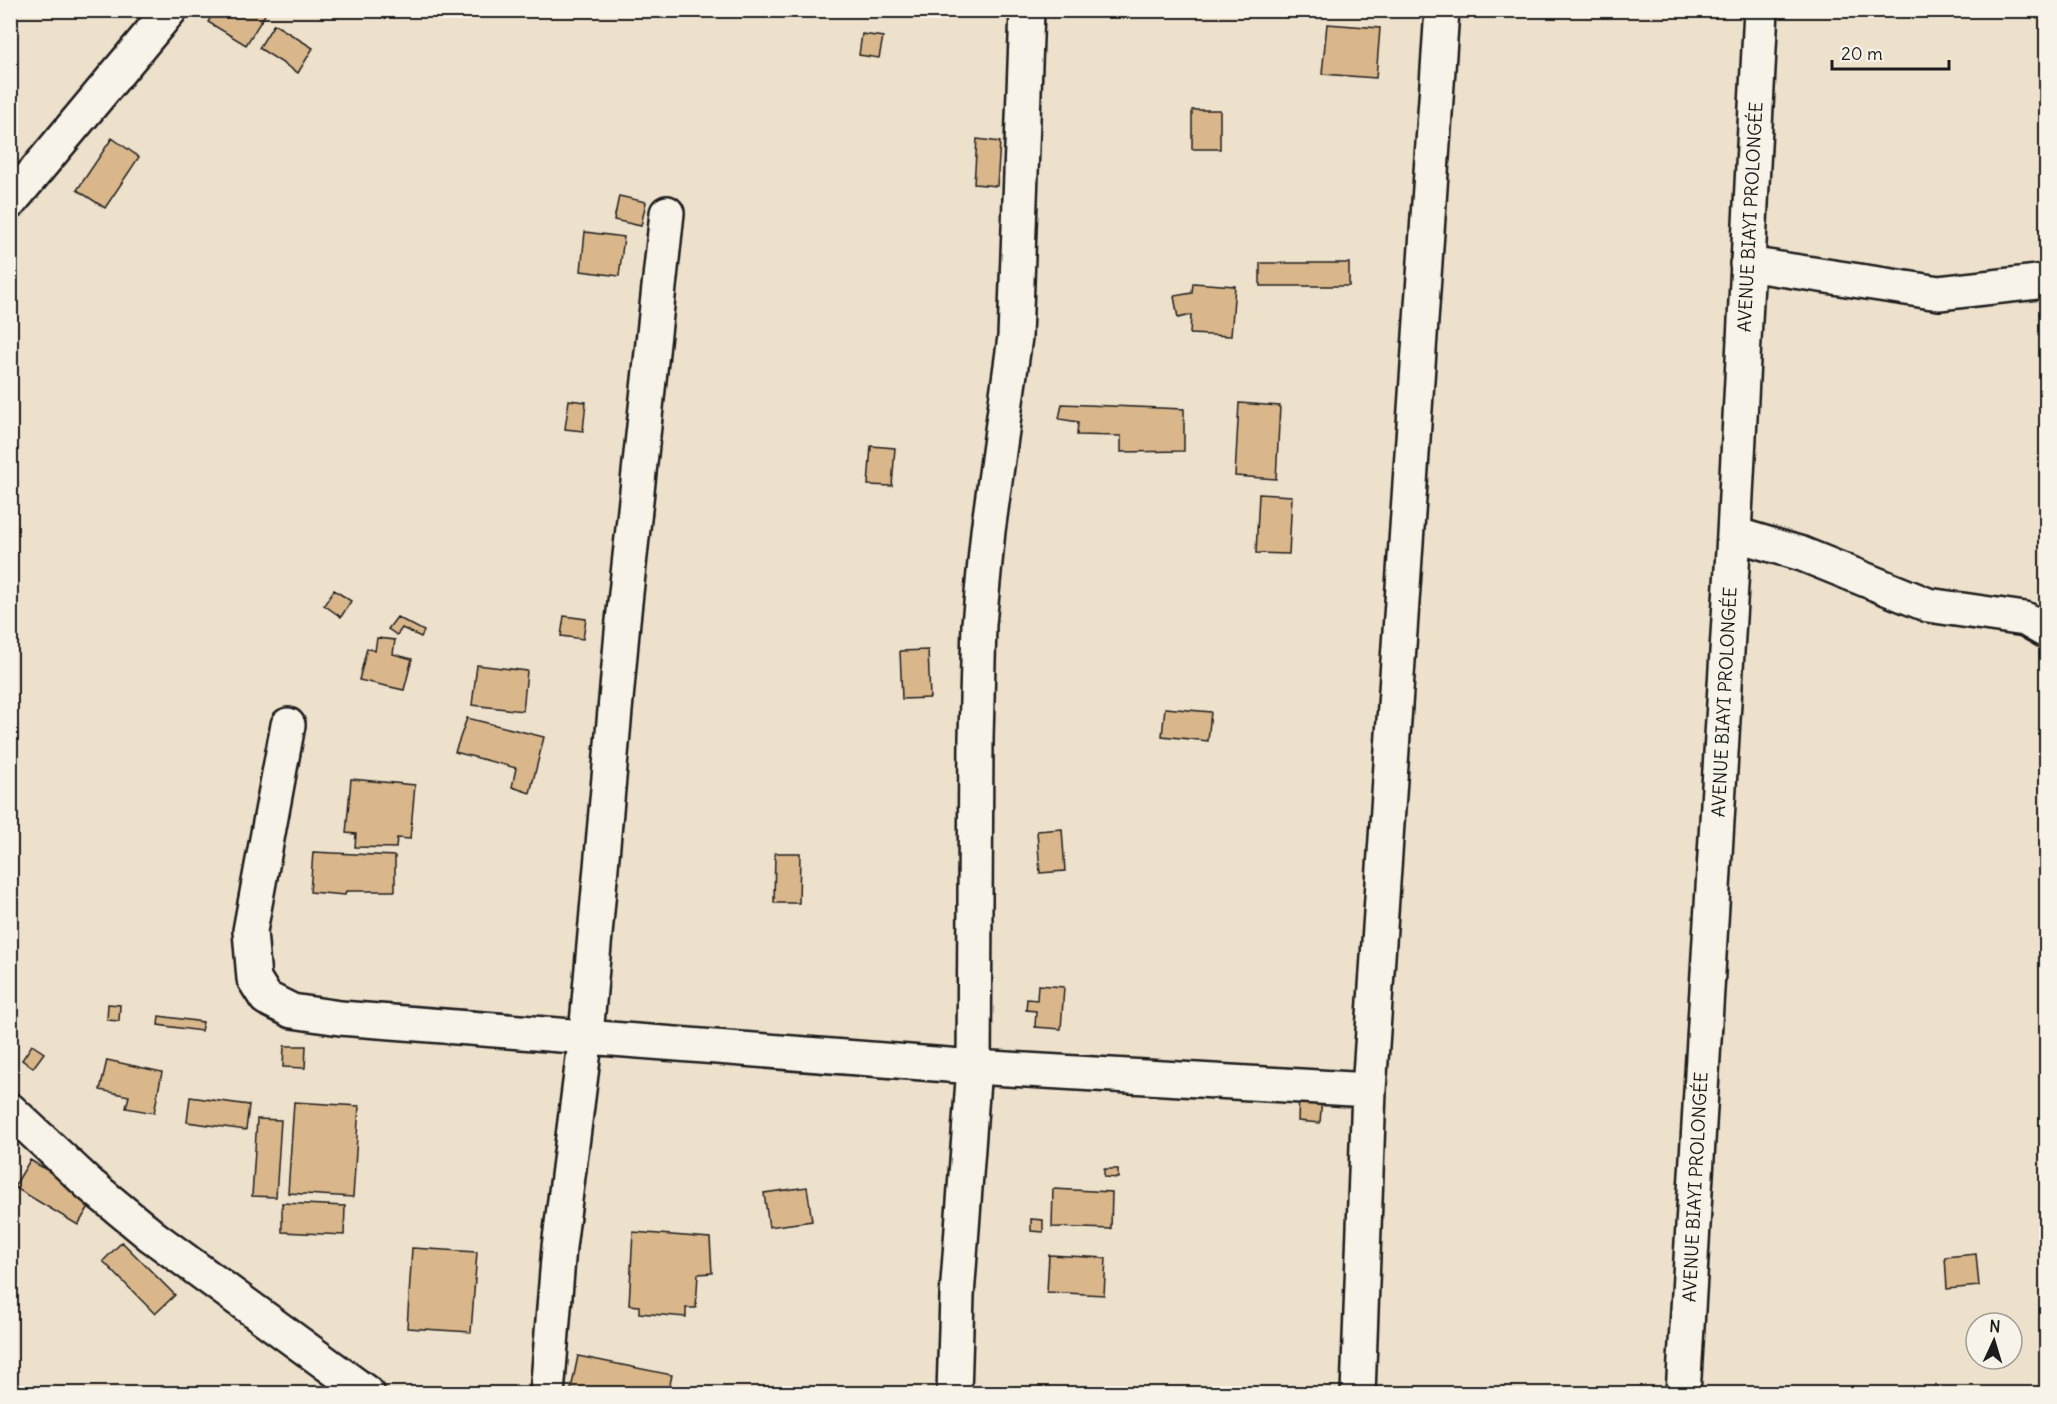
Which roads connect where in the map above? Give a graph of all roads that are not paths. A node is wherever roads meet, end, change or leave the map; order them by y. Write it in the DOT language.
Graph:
graph roads {
  1 [pos="170,10"];
  2 [pos="1027,10"];
  3 [pos="1442,10"];
  4 [pos="1761,10"];
  5 [pos="10,202"];
  6 [pos="667,213"];
  7 [pos="1748,264"];
  8 [pos="2046,281"];
  9 [pos="1734,534"];
  10 [pos="2046,631"];
  11 [pos="288,725"];
  12 [pos="586,1035"];
  13 [pos="974,1067"];
  14 [pos="1368,1090"];
  15 [pos="10,1110"];
  16 [pos="368,1394"];
  17 [pos="547,1394"];
  18 [pos="954,1394"];
  19 [pos="1358,1394"];
  20 [pos="1683,1394"];
  1 -- 5 [label="street"];
  2 -- 13 [label="street"];
  3 -- 14 [label="street"];
  4 -- 7 [label="street, AVENUE BIAYI PROLONGÉE"];
  6 -- 12 [label="street"];
  7 -- 8 [label="street"];
  7 -- 9 [label="street, AVENUE BIAYI PROLONGÉE"];
  9 -- 10 [label="street"];
  9 -- 20 [label="street, AVENUE BIAYI PROLONGÉE"];
  11 -- 12 [label="street"];
  12 -- 13 [label="street"];
  12 -- 17 [label="street"];
  13 -- 14 [label="street"];
  13 -- 18 [label="street"];
  14 -- 19 [label="street"];
  15 -- 16 [label="street"];
}
